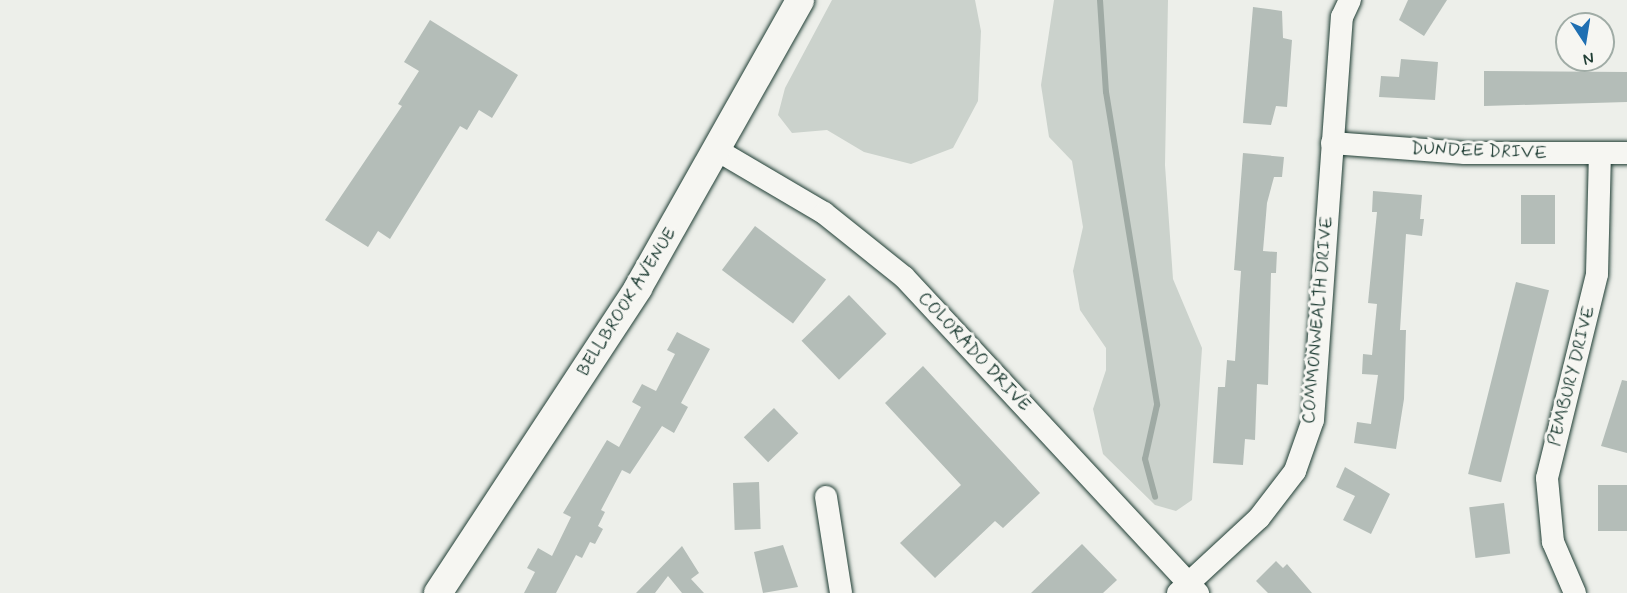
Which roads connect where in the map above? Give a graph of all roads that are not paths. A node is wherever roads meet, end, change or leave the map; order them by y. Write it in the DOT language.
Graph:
graph roads {
  1 [pos="800,0"];
  2 [pos="1350,0"];
  3 [pos="1332,143"];
  4 [pos="717,150"];
  5 [pos="1600,153"];
  6 [pos="1627,153"];
  7 [pos="826,497"];
  8 [pos="1188,590"];
  9 [pos="438,593"];
  10 [pos="841,593"];
  11 [pos="1575,593"];
  1 -- 4 [label="street, BELLBROOK AVENUE"];
  2 -- 3 [label="street, COMMONWEALTH DRIVE"];
  3 -- 5 [label="street, DUNDEE DRIVE"];
  3 -- 8 [label="street, COMMONWEALTH DRIVE"];
  4 -- 8 [label="street, COLORADO DRIVE"];
  4 -- 9 [label="street, BELLBROOK AVENUE"];
  5 -- 6 [label="street, DUNDEE DRIVE"];
  5 -- 11 [label="street, PEMBURY DRIVE"];
  7 -- 10 [label="street"];
}
